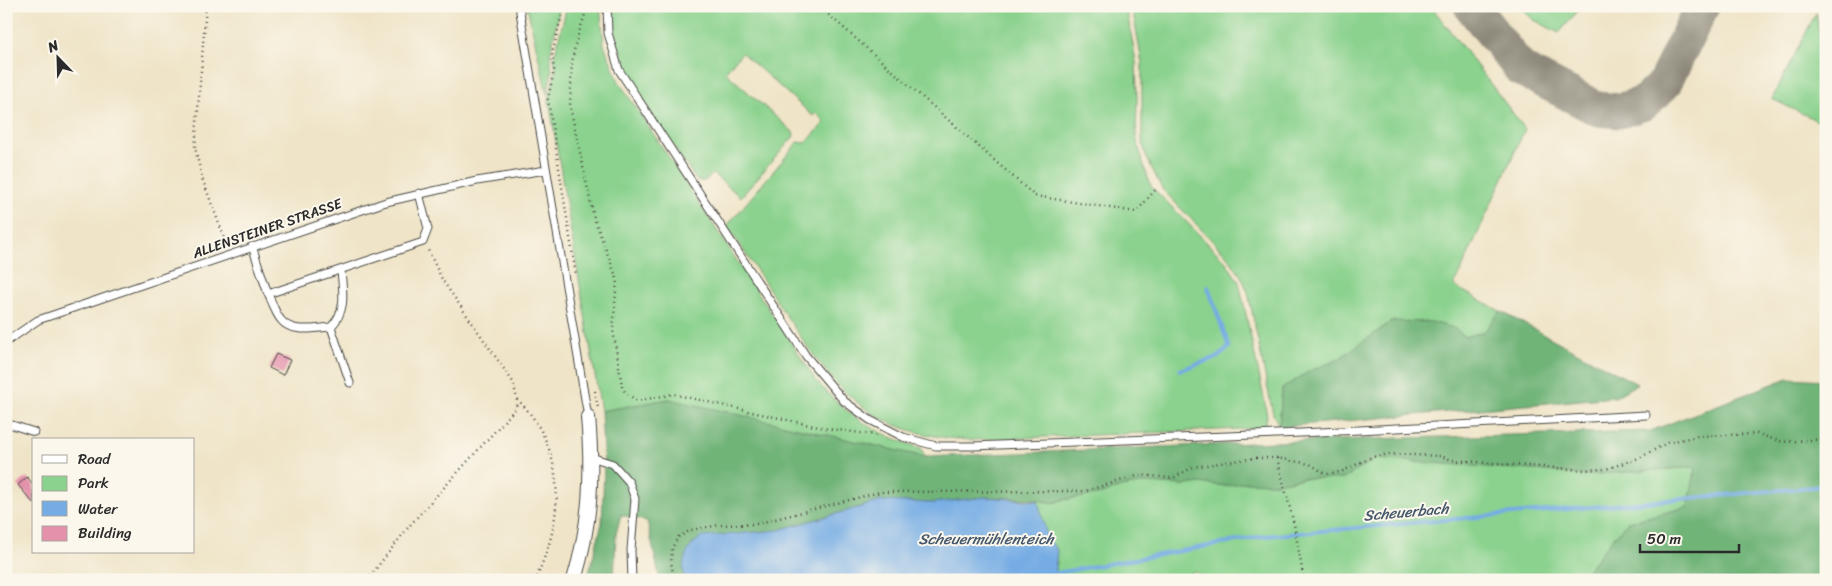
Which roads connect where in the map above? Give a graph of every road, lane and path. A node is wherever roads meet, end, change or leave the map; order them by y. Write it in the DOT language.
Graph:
graph roads {
  1 [pos="206,6"];
  2 [pos="519,6"];
  3 [pos="564,6"];
  4 [pos="588,6"];
  5 [pos="606,6"];
  6 [pos="821,8"];
  7 [pos="546,170"];
  8 [pos="1157,188"];
  9 [pos="419,193"];
  10 [pos="423,242"];
  11 [pos="252,246"];
  12 [pos="229,254"];
  13 [pos="341,271"];
  14 [pos="576,276"];
  15 [pos="268,294"];
  16 [pos="331,327"];
  17 [pos="6,342"];
  18 [pos="350,383"];
  19 [pos="594,387"];
  20 [pos="517,399"];
  21 [pos="1646,415"];
  22 [pos="594,416"];
  23 [pos="6,423"];
  24 [pos="886,428"];
  25 [pos="34,432"];
  26 [pos="1826,439"];
  27 [pos="591,457"];
  28 [pos="1277,458"];
  29 [pos="1826,574"];
  30 [pos="367,580"];
  31 [pos="536,580"];
  32 [pos="574,580"];
  33 [pos="632,580"];
  34 [pos="674,580"];
  35 [pos="1304,580"];
  36 [pos="1799,580"];
  1 -- 12 [label="path"];
  2 -- 7 [label="lane"];
  3 -- 14 [label="path"];
  4 -- 24 [label="path"];
  5 -- 24 [label="lane"];
  6 -- 8 [label="path"];
  7 -- 9 [label="lane, ALLENSTEINER STRASSE"];
  7 -- 22 [label="lane"];
  9 -- 10 [label="lane"];
  9 -- 11 [label="lane, ALLENSTEINER STRASSE"];
  10 -- 13 [label="lane"];
  10 -- 20 [label="path"];
  11 -- 12 [label="lane, ALLENSTEINER STRASSE"];
  11 -- 15 [label="lane"];
  12 -- 17 [label="lane, ALLENSTEINER STRASSE"];
  13 -- 15 [label="lane"];
  13 -- 16 [label="lane"];
  15 -- 16 [label="lane"];
  16 -- 18 [label="lane"];
  19 -- 22 [label="path"];
  20 -- 30 [label="path"];
  20 -- 31 [label="path"];
  21 -- 24 [label="lane"];
  22 -- 27 [label="street"];
  23 -- 25 [label="lane"];
  26 -- 28 [label="path"];
  27 -- 32 [label="street"];
  27 -- 33 [label="lane"];
  28 -- 34 [label="path"];
  28 -- 35 [label="path"];
  29 -- 36 [label="path"];
}
